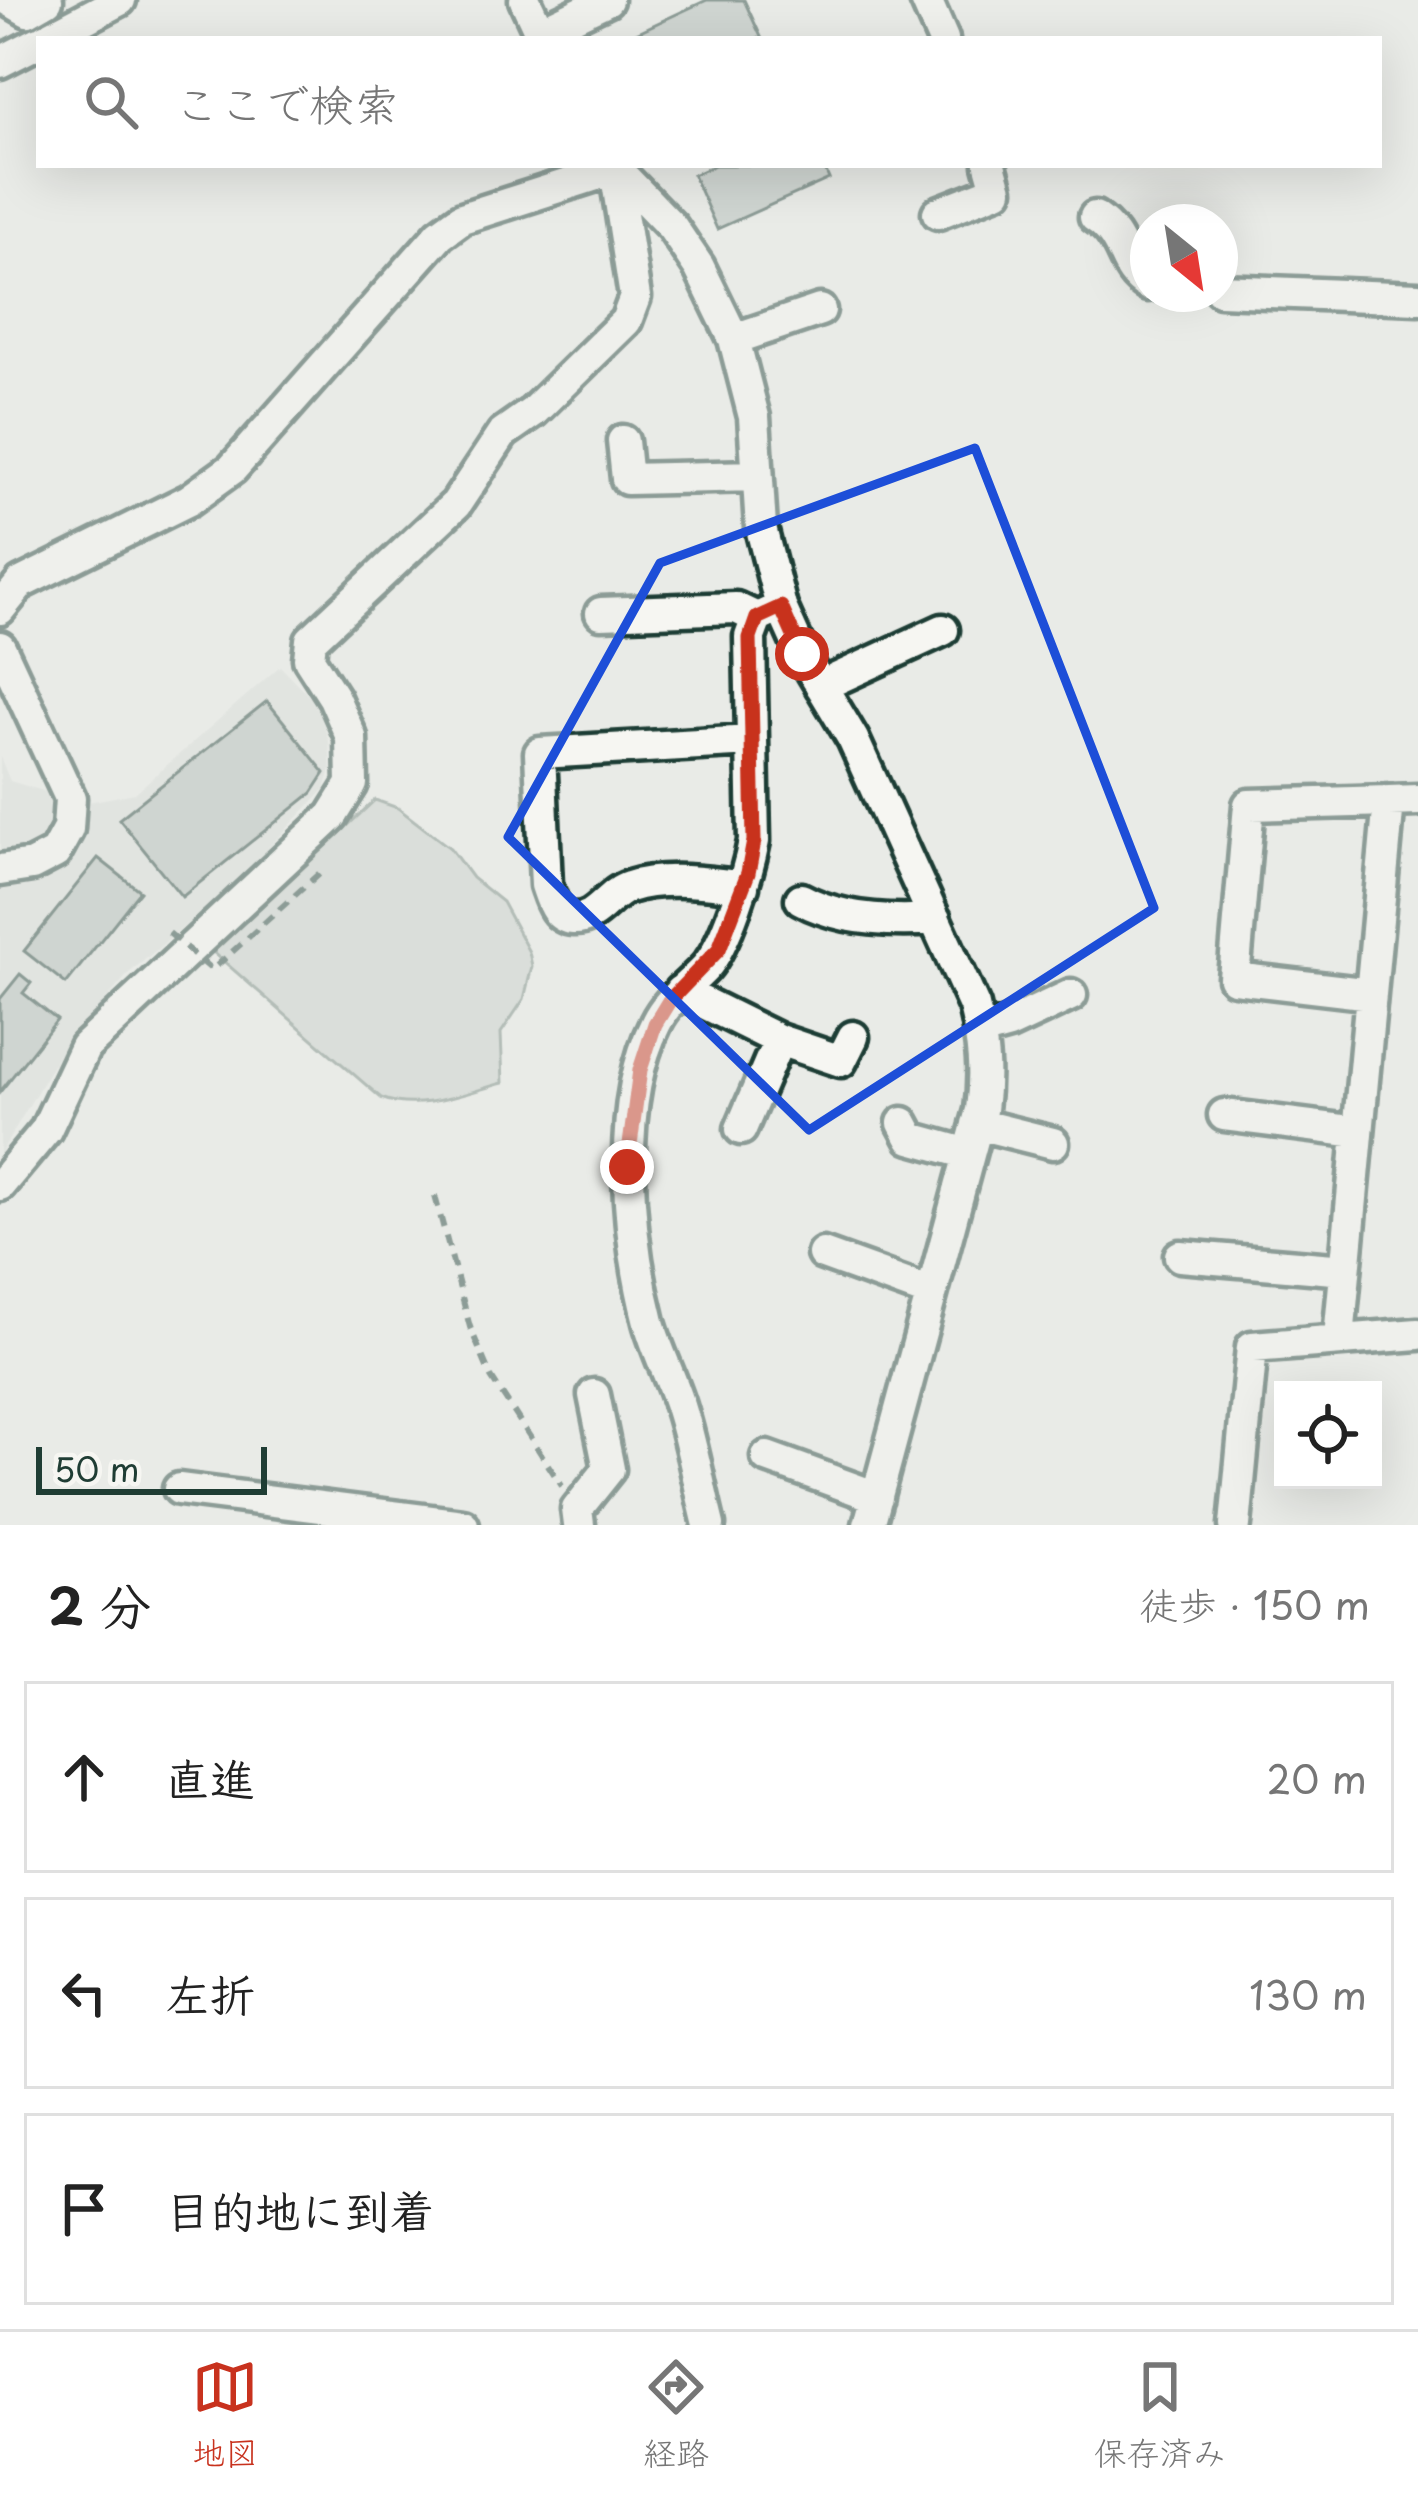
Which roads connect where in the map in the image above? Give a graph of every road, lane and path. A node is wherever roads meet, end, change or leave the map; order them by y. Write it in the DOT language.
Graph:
graph roads {
  1 [pos="8,0"];
  2 [pos="47,0"];
  3 [pos="120,0"];
  4 [pos="525,0"];
  5 [pos="607,0"];
  6 [pos="926,0"];
  7 [pos="542,35"];
  8 [pos="52,36"];
  9 [pos="942,36"];
  10 [pos="36,44"];
  11 [pos="0,62"];
  12 [pos="610,168"];
  13 [pos="613,168"];
  14 [pos="614,168"];
  15 [pos="991,168"];
  16 [pos="938,213"];
  17 [pos="1094,217"];
  18 [pos="1130,267"];
  19 [pos="1238,291"];
  20 [pos="1418,298"];
  21 [pos="820,310"];
  22 [pos="734,339"];
  23 [pos="623,441"];
  24 [pos="757,476"];
  25 [pos="0,609"];
  26 [pos="769,612"];
  27 [pos="601,613"];
  28 [pos="943,630"];
  29 [pos="0,647"];
  30 [pos="821,686"];
  31 [pos="752,741"];
  32 [pos="1404,801"];
  33 [pos="324,869"];
  34 [pos="0,870"];
  35 [pos="743,887"];
  36 [pos="801,899"];
  37 [pos="935,919"];
  38 [pos="170,933"];
  39 [pos="680,991"];
  40 [pos="1371,994"];
  41 [pos="1071,995"];
  42 [pos="980,1032"];
  43 [pos="853,1037"];
  44 [pos="779,1040"];
  45 [pos="1224,1115"];
  46 [pos="903,1123"];
  47 [pos="741,1130"];
  48 [pos="1358,1132"];
  49 [pos="973,1139"];
  50 [pos="1053,1143"];
  51 [pos="0,1185"];
  52 [pos="435,1196"];
  53 [pos="823,1255"];
  54 [pos="1180,1256"];
  55 [pos="1345,1270"];
  56 [pos="932,1293"];
  57 [pos="1418,1334"];
  58 [pos="1339,1338"];
  59 [pos="594,1395"];
  60 [pos="767,1457"];
  61 [pos="179,1489"];
  62 [pos="873,1511"];
  63 [pos="578,1517"];
  64 [pos="463,1525"];
  65 [pos="709,1525"];
  66 [pos="1235,1525"];
  1 -- 2 [label="street"];
  3 -- 8 [label="street"];
  4 -- 7 [label="street"];
  5 -- 7 [label="street"];
  6 -- 9 [label="street"];
  10 -- 11 [label="street"];
  12 -- 25 [label="street"];
  13 -- 51 [label="street"];
  14 -- 22 [label="street"];
  15 -- 16 [label="street"];
  17 -- 18 [label="street"];
  19 -- 20 [label="street"];
  21 -- 22 [label="street"];
  22 -- 24 [label="street"];
  23 -- 24 [label="street"];
  24 -- 26 [label="street"];
  26 -- 27 [label="street"];
  26 -- 30 [label="street"];
  26 -- 31 [label="street"];
  28 -- 30 [label="street"];
  29 -- 34 [label="street"];
  30 -- 37 [label="street"];
  31 -- 35 [label="street"];
  31 -- 35 [label="street"];
  32 -- 40 [label="street"];
  32 -- 40 [label="street"];
  33 -- 38 [label="path, bridge"];
  35 -- 39 [label="street"];
  36 -- 37 [label="street"];
  37 -- 42 [label="street"];
  39 -- 44 [label="street"];
  39 -- 65 [label="street"];
  40 -- 48 [label="street"];
  41 -- 42 [label="street"];
  42 -- 49 [label="street"];
  43 -- 44 [label="street"];
  44 -- 47 [label="street"];
  45 -- 48 [label="street"];
  46 -- 49 [label="street"];
  48 -- 55 [label="street"];
  49 -- 50 [label="street"];
  49 -- 56 [label="street"];
  52 -- 63 [label="path"];
  53 -- 56 [label="street"];
  54 -- 55 [label="street"];
  55 -- 58 [label="street"];
  56 -- 62 [label="street"];
  57 -- 58 [label="street"];
  58 -- 66 [label="street"];
  59 -- 63 [label="street"];
  60 -- 62 [label="street"];
  61 -- 64 [label="street"];
}
